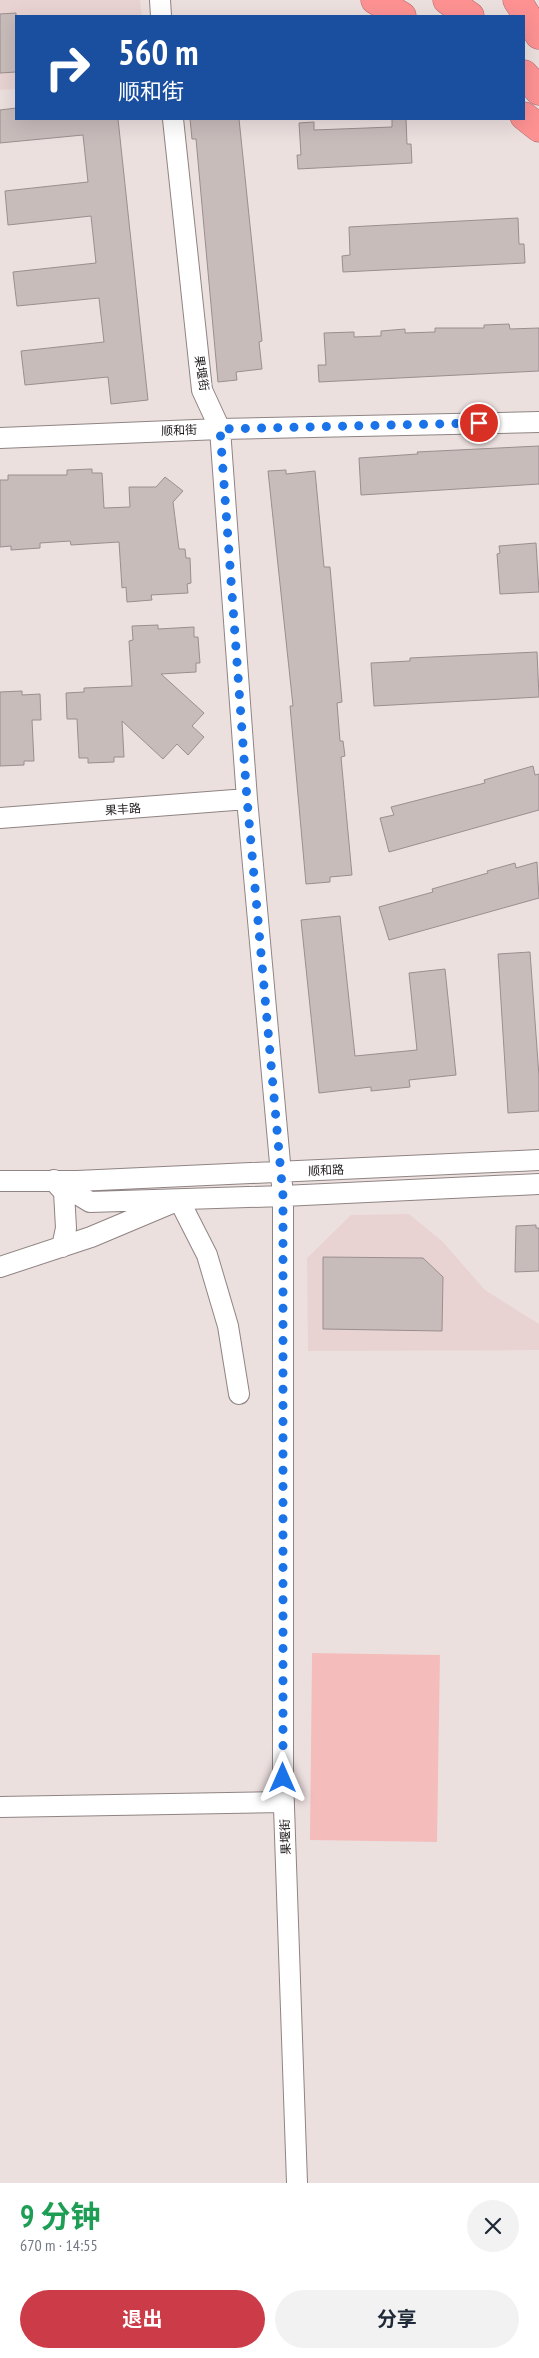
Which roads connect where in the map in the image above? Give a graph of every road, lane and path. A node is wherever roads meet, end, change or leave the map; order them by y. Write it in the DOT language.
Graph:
graph roads {
  1 [pos="160,0"];
  2 [pos="375,0"];
  3 [pos="447,0"];
  4 [pos="517,0"];
  5 [pos="162,15"];
  6 [pos="400,15"];
  7 [pos="469,15"];
  8 [pos="539,36"];
  9 [pos="525,75"];
  10 [pos="539,91"];
  11 [pos="525,117"];
  12 [pos="173,120"];
  13 [pos="539,128"];
  14 [pos="539,422"];
  15 [pos="220,429"];
  16 [pos="0,438"];
  17 [pos="247,799"];
  18 [pos="0,818"];
  19 [pos="539,1160"];
  20 [pos="281,1172"];
  21 [pos="52,1179"];
  22 [pos="0,1181"];
  23 [pos="77,1181"];
  24 [pos="539,1184"];
  25 [pos="283,1196"];
  26 [pos="178,1200"];
  27 [pos="90,1202"];
  28 [pos="91,1237"];
  29 [pos="62,1247"];
  30 [pos="0,1267"];
  31 [pos="240,1394"];
  32 [pos="284,1802"];
  33 [pos="0,1807"];
  34 [pos="297,2183"];
  1 -- 5 [label="street"];
  2 -- 6 [label="highway"];
  3 -- 7 [label="highway"];
  4 -- 8 [label="highway"];
  9 -- 10 [label="highway"];
  11 -- 13 [label="highway"];
  12 -- 15 [label="street, 果堰街"];
  14 -- 15 [label="street, 顺和街"];
  15 -- 16 [label="street, 顺和街"];
  15 -- 17 [label="street, 果堰街"];
  17 -- 18 [label="street, 果丰路"];
  17 -- 20 [label="street, 果堰街"];
  19 -- 20 [label="street, 顺和路"];
  20 -- 23 [label="street, 顺和路"];
  20 -- 25 [label="street, 果堰街"];
  21 -- 22 [label="street, 顺和路"];
  21 -- 23 [label="street, 顺和路"];
  21 -- 27 [label="street"];
  21 -- 29 [label="street"];
  23 -- 27 [label="street"];
  24 -- 25 [label="street, 顺和路"];
  25 -- 26 [label="street, 顺和路"];
  25 -- 32 [label="street, 果堰街"];
  26 -- 27 [label="street, 顺和路"];
  26 -- 28 [label="street, 顺和路"];
  26 -- 31 [label="street"];
  27 -- 28 [label="street"];
  28 -- 29 [label="street, 顺和路"];
  29 -- 30 [label="street, 顺和路"];
  32 -- 33 [label="street"];
  32 -- 34 [label="street, 果堰街"];
}
